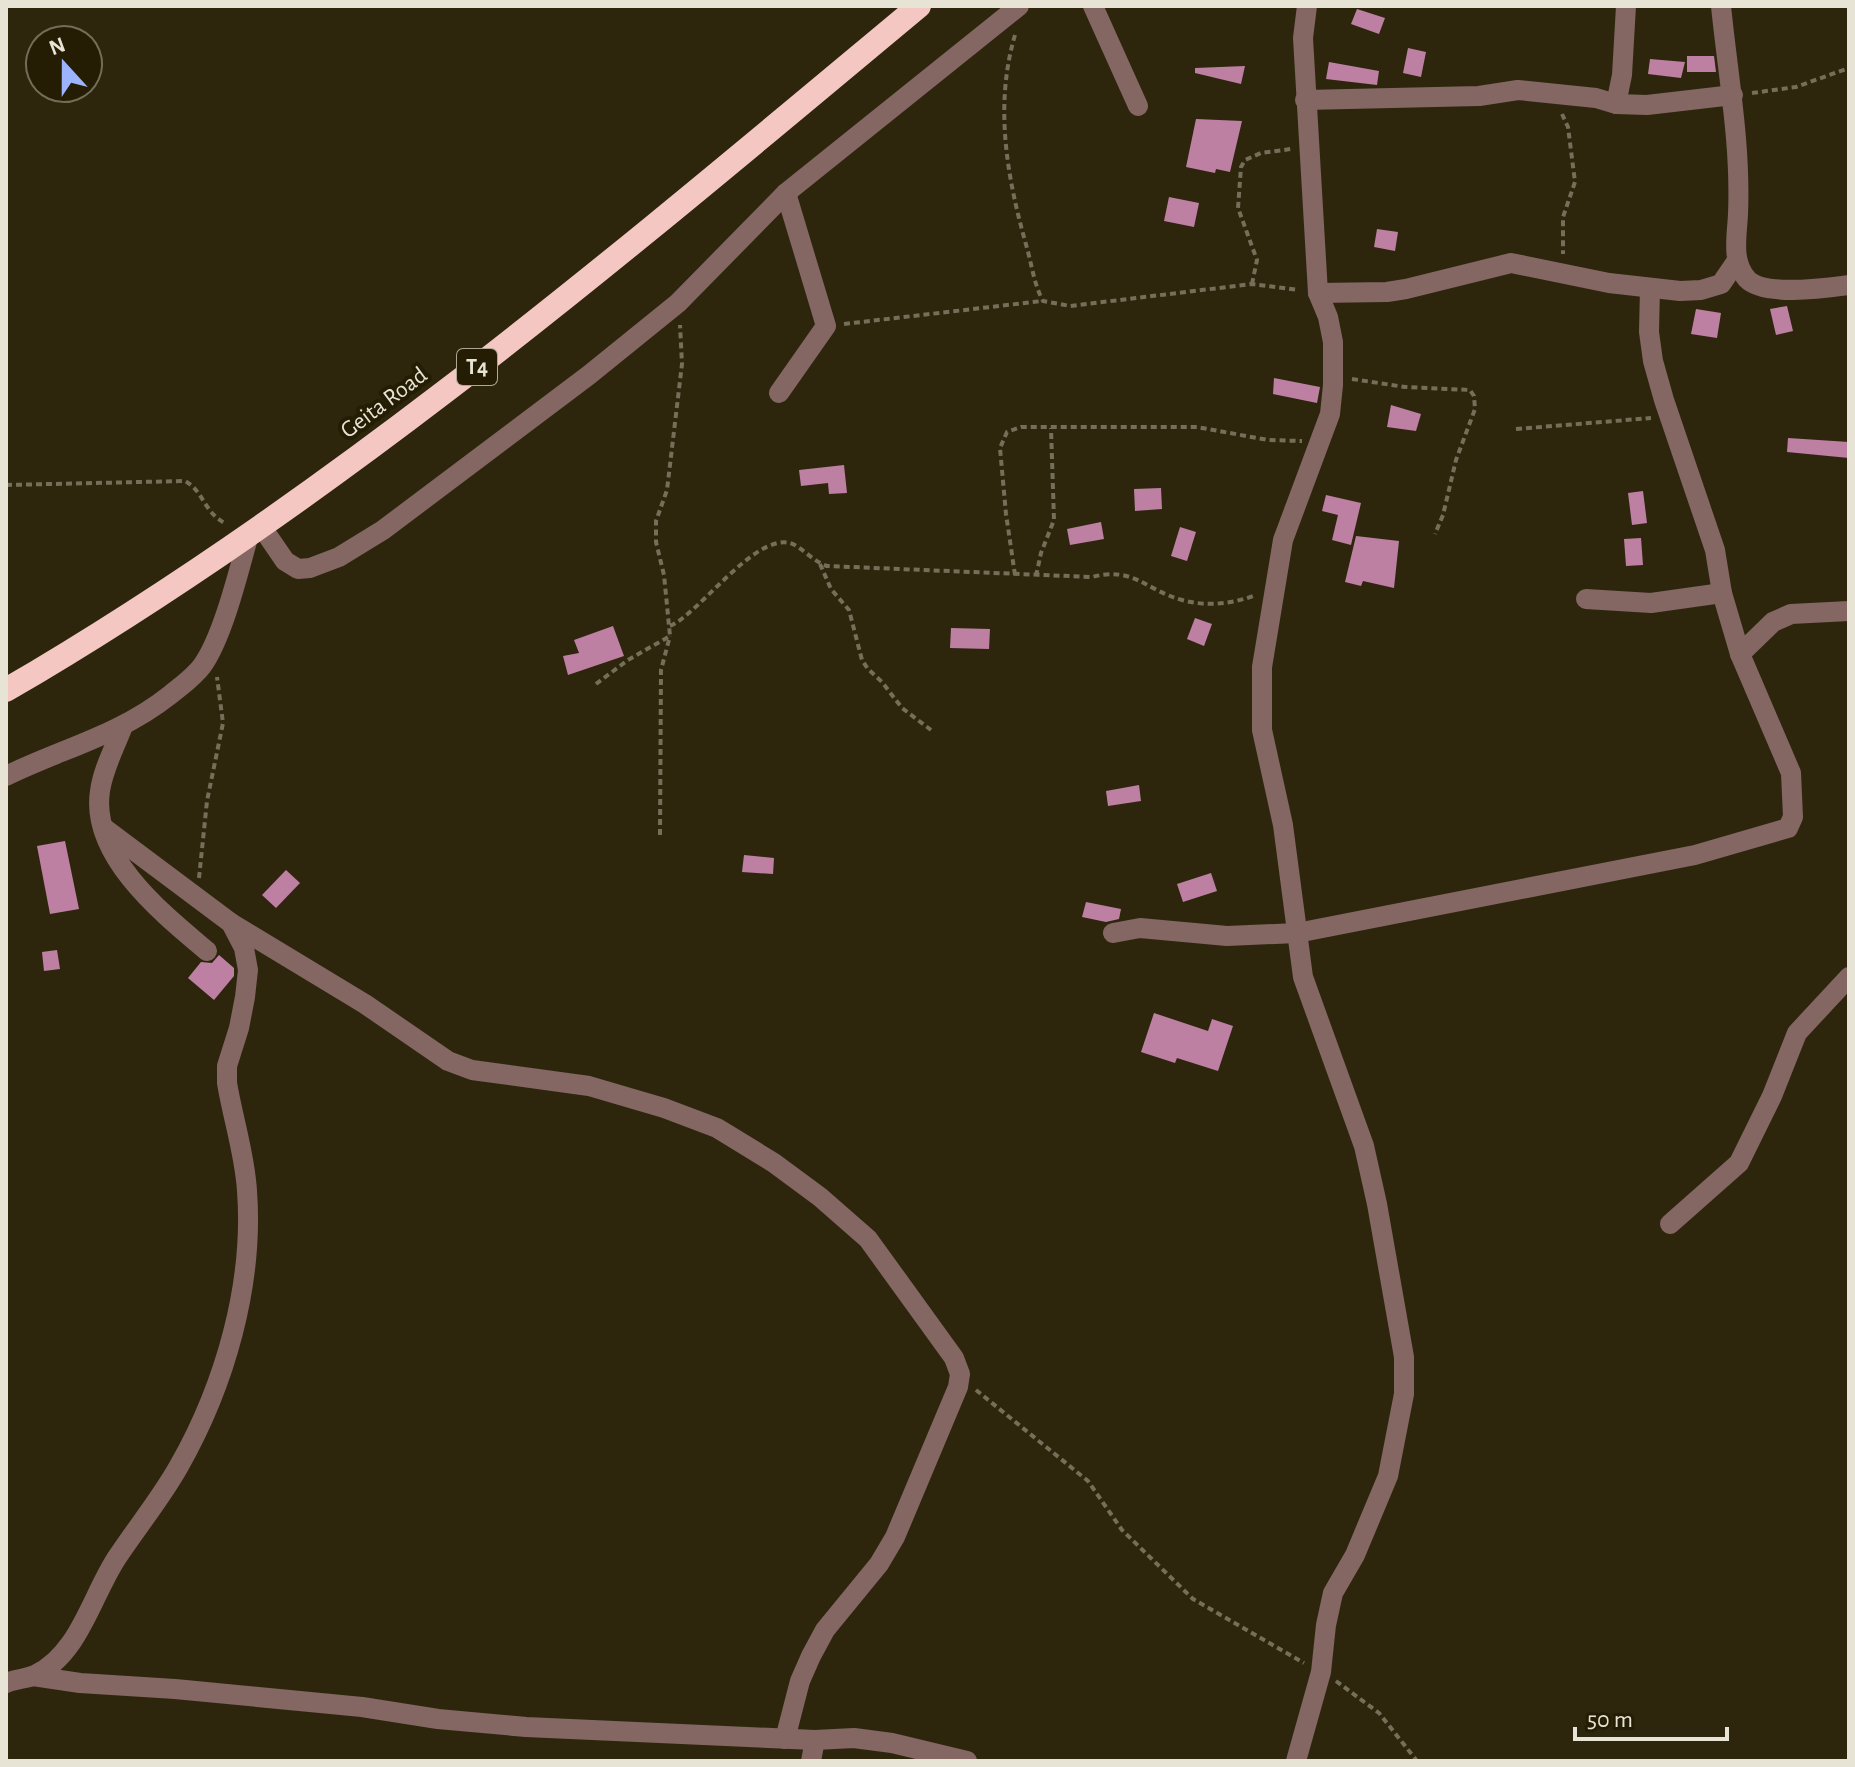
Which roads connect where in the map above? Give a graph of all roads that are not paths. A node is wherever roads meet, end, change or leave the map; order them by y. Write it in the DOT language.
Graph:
graph roads {
  1 [pos="919,6"];
  2 [pos="1019,6"];
  3 [pos="1093,6"];
  4 [pos="1307,6"];
  5 [pos="1626,6"];
  6 [pos="1721,6"];
  7 [pos="1733,95"];
  8 [pos="1305,100"];
  9 [pos="1616,104"];
  10 [pos="1138,106"];
  11 [pos="786,193"];
  12 [pos="1736,262"];
  13 [pos="1849,285"];
  14 [pos="1650,289"];
  15 [pos="1318,293"];
  16 [pos="779,393"];
  17 [pos="255,530"];
  18 [pos="1722,593"];
  19 [pos="1586,599"];
  20 [pos="1849,611"];
  21 [pos="1740,654"];
  22 [pos="6,690"];
  23 [pos="123,726"];
  24 [pos="6,776"];
  25 [pos="104,828"];
  26 [pos="231,923"];
  27 [pos="1113,933"];
  28 [pos="1297,933"];
  29 [pos="207,951"];
  30 [pos="1849,977"];
  31 [pos="1670,1224"];
  32 [pos="33,1676"];
  33 [pos="6,1683"];
  34 [pos="785,1739"];
  35 [pos="815,1740"];
  36 [pos="811,1761"];
  37 [pos="967,1761"];
  38 [pos="1296,1761"];
  1 -- 17 [label="highway, Geita Road / T4"];
  2 -- 11 [label="street"];
  3 -- 10 [label="street"];
  4 -- 8 [label="street"];
  5 -- 9 [label="street"];
  6 -- 7 [label="street"];
  7 -- 9 [label="street"];
  7 -- 12 [label="street"];
  8 -- 9 [label="street"];
  8 -- 15 [label="street"];
  11 -- 16 [label="street"];
  11 -- 17 [label="street"];
  12 -- 13 [label="street"];
  12 -- 14 [label="street"];
  14 -- 15 [label="street"];
  14 -- 18 [label="street"];
  15 -- 28 [label="street"];
  17 -- 22 [label="highway, Geita Road / T4"];
  17 -- 23 [label="street"];
  18 -- 19 [label="street"];
  18 -- 21 [label="street"];
  20 -- 21 [label="street"];
  21 -- 28 [label="street"];
  23 -- 24 [label="street"];
  23 -- 25 [label="street"];
  25 -- 26 [label="street"];
  25 -- 29 [label="street"];
  26 -- 32 [label="street"];
  26 -- 34 [label="street"];
  27 -- 28 [label="street"];
  28 -- 38 [label="street"];
  30 -- 31 [label="street"];
  32 -- 33 [label="street"];
  32 -- 34 [label="street"];
  34 -- 35 [label="street"];
  35 -- 36 [label="street"];
  35 -- 37 [label="street"];
}
